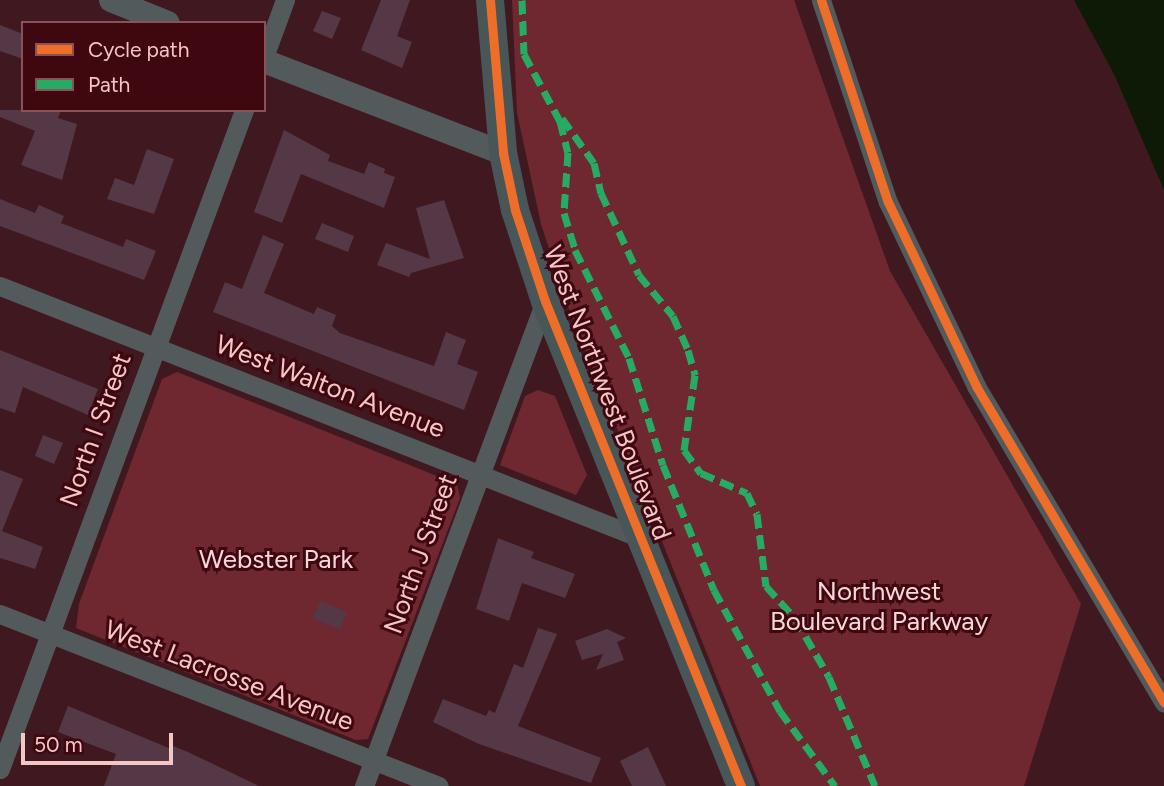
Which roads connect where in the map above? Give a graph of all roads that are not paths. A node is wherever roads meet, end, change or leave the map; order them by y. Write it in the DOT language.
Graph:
graph roads {
  1 [pos="111,0"];
  2 [pos="285,0"];
  3 [pos="490,0"];
  4 [pos="821,0"];
  5 [pos="163,21"];
  6 [pos="266,53"];
  7 [pos="266,60"];
  8 [pos="243,112"];
  9 [pos="503,153"];
  10 [pos="0,286"];
  11 [pos="545,300"];
  12 [pos="154,346"];
  13 [pos="478,473"];
  14 [pos="640,538"];
  15 [pos="0,614"];
  16 [pos="50,634"];
  17 [pos="1164,702"];
  18 [pos="374,760"];
  19 [pos="0,769"];
  20 [pos="364,786"];
  21 [pos="439,786"];
  22 [pos="741,786"];
  1 -- 5 [label="street"];
  2 -- 6 [label="street"];
  3 -- 9 [label="main road, West Northwest Boulevard"];
  4 -- 17 [label="street"];
  7 -- 9 [label="street"];
  8 -- 12 [label="street, North I Street"];
  9 -- 11 [label="main road, West Northwest Boulevard"];
  10 -- 12 [label="street, West Walton Avenue"];
  11 -- 13 [label="street, North J Street"];
  11 -- 14 [label="main road, West Northwest Boulevard"];
  12 -- 13 [label="street, West Walton Avenue"];
  12 -- 16 [label="street, North I Street"];
  13 -- 14 [label="street, West Walton Avenue"];
  13 -- 18 [label="street, North J Street"];
  14 -- 22 [label="main road, West Northwest Boulevard"];
  15 -- 16 [label="street, West Lacrosse Avenue"];
  16 -- 18 [label="street, West Lacrosse Avenue"];
  16 -- 19 [label="street, North I Street"];
  18 -- 20 [label="street, North J Street"];
  18 -- 21 [label="street, West Lacrosse Avenue"];
}
